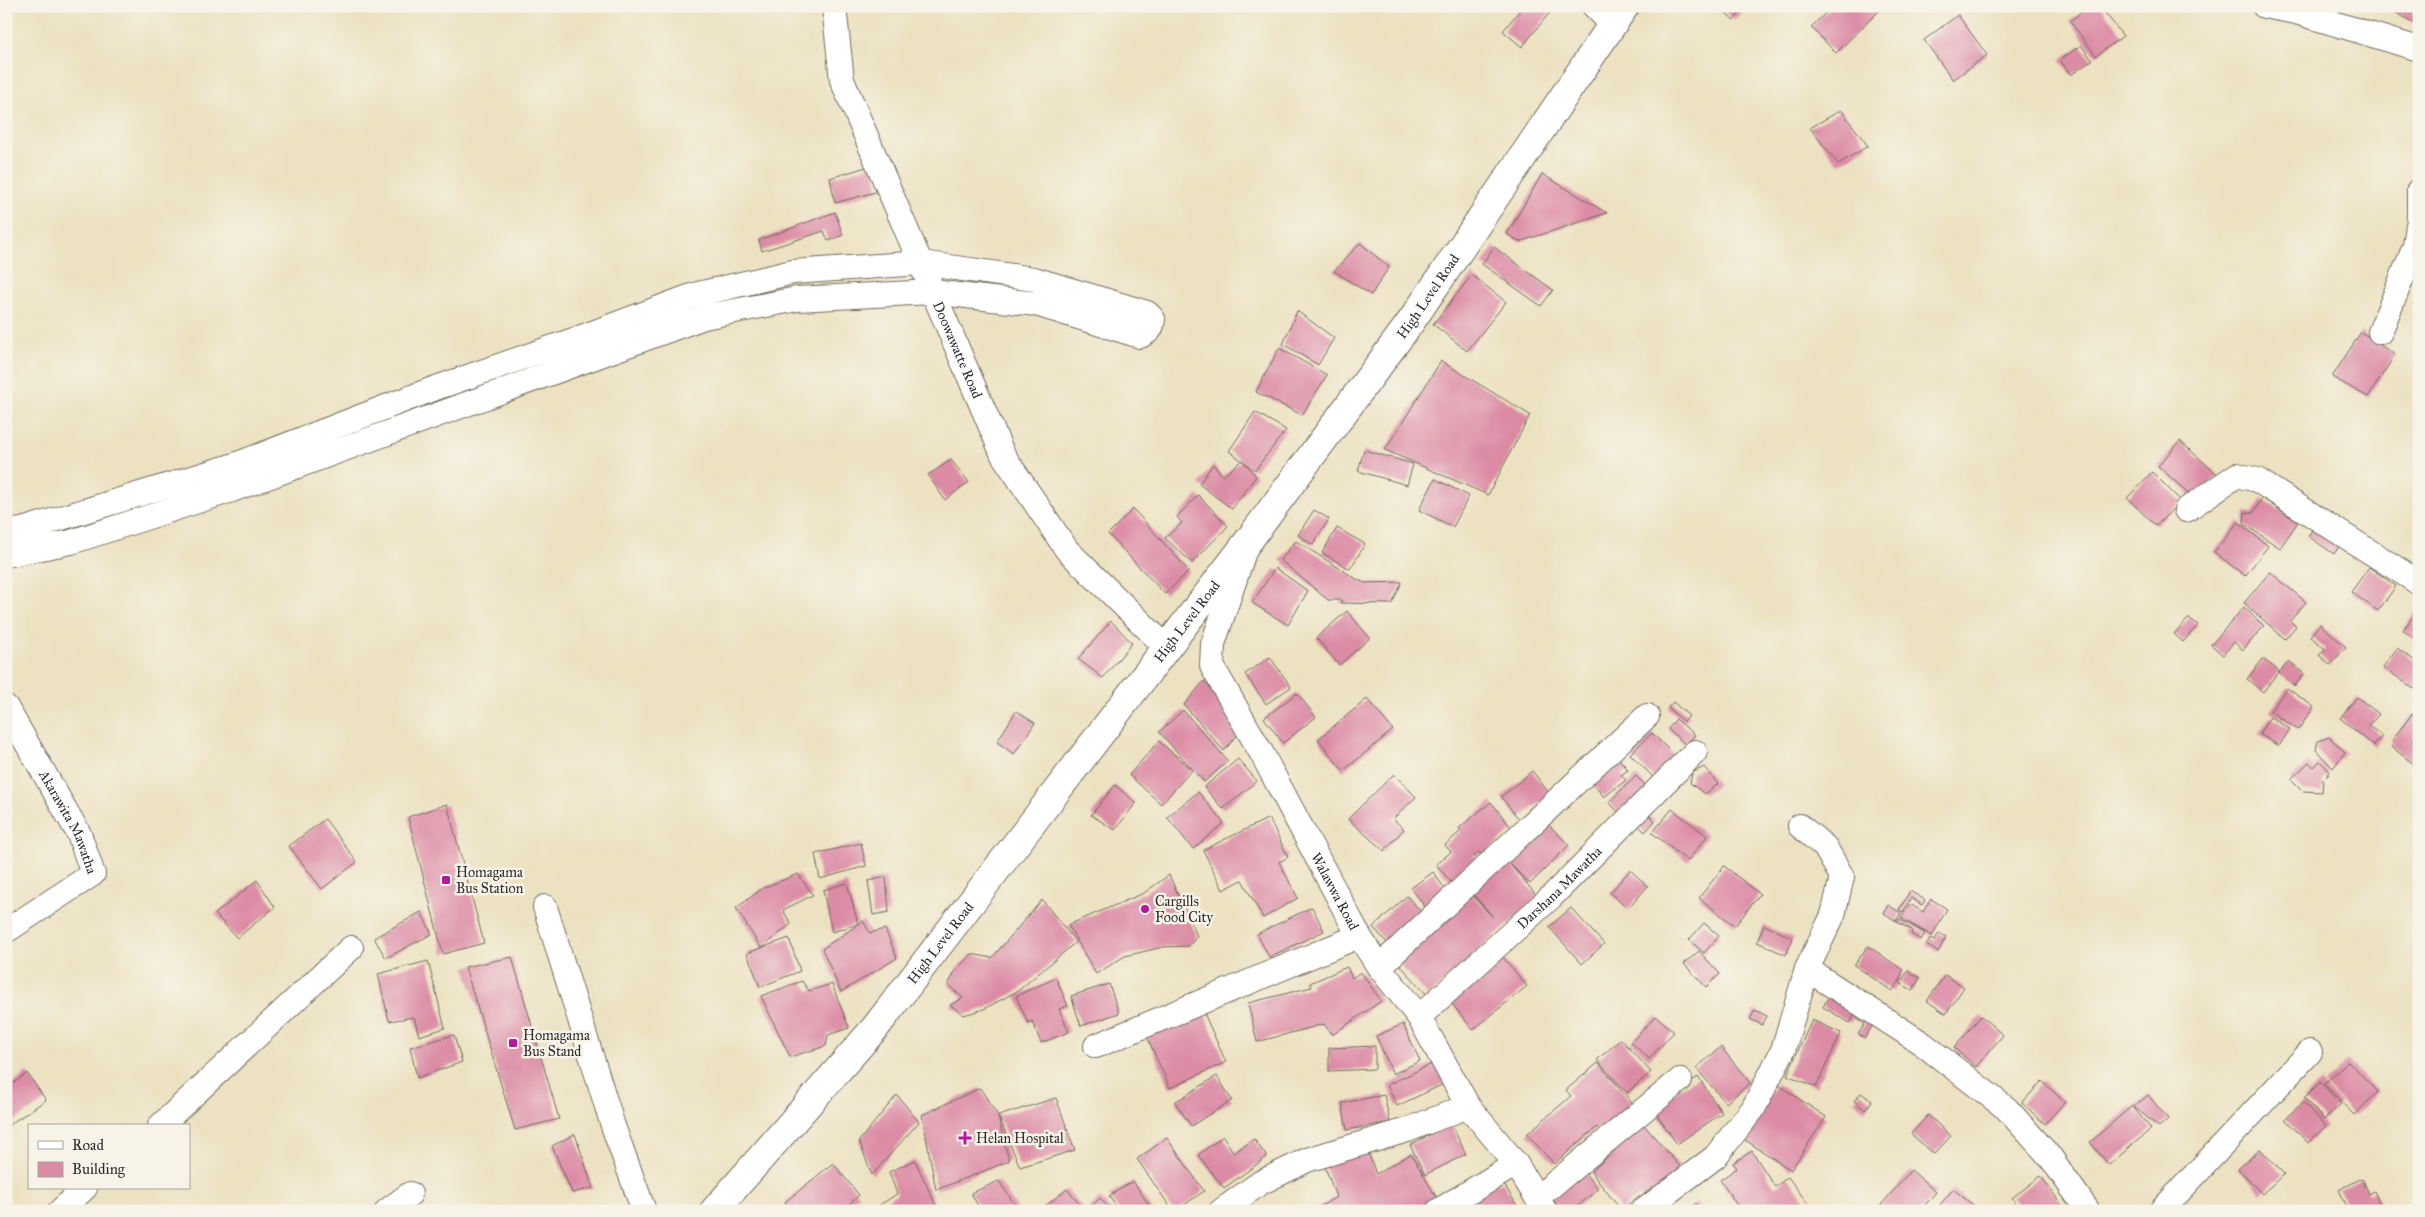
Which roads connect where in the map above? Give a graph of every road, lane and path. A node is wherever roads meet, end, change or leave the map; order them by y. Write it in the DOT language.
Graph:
graph roads {
  1 [pos="834,6"];
  2 [pos="2264,6"];
  3 [pos="2298,9"];
  4 [pos="1611,12"];
  5 [pos="2419,49"];
  6 [pos="2419,190"];
  7 [pos="921,263"];
  8 [pos="932,292"];
  9 [pos="2380,332"];
  10 [pos="2186,510"];
  11 [pos="6,532"];
  12 [pos="1246,544"];
  13 [pos="6,555"];
  14 [pos="2419,583"];
  15 [pos="1166,647"];
  16 [pos="6,707"];
  17 [pos="1647,716"];
  18 [pos="1695,752"];
  19 [pos="1800,826"];
  20 [pos="545,907"];
  21 [pos="6,930"];
  22 [pos="1359,936"];
  23 [pos="351,948"];
  24 [pos="1379,967"];
  25 [pos="1807,968"];
  26 [pos="1419,1017"];
  27 [pos="1096,1046"];
  28 [pos="2310,1052"];
  29 [pos="1680,1080"];
  30 [pos="1468,1106"];
  31 [pos="162,1124"];
  32 [pos="1516,1164"];
  33 [pos="83,1190"];
  34 [pos="410,1194"];
  35 [pos="1541,1204"];
  36 [pos="60,1211"];
  37 [pos="387,1211"];
  38 [pos="644,1211"];
  39 [pos="714,1211"];
  40 [pos="1221,1211"];
  41 [pos="1438,1211"];
  42 [pos="1643,1211"];
  43 [pos="2088,1211"];
  44 [pos="2160,1211"];
  1 -- 7 [label="street, Doowawatte Road"];
  2 -- 3 [label="street"];
  3 -- 5 [label="street"];
  4 -- 12 [label="highway, High Level Road"];
  6 -- 9 [label="street"];
  7 -- 8 [label="street, Doowawatte Road"];
  7 -- 8 [label="street"];
  7 -- 11 [label="street"];
  8 -- 13 [label="street"];
  8 -- 15 [label="street, Doowawatte Road"];
  10 -- 14 [label="street"];
  12 -- 15 [label="highway, High Level Road"];
  12 -- 22 [label="street, Walawwa Road"];
  15 -- 39 [label="highway, High Level Road"];
  16 -- 21 [label="street, Akarawita Mawatha"];
  17 -- 24 [label="street"];
  18 -- 26 [label="street, Darshana Mawatha"];
  19 -- 25 [label="street"];
  20 -- 38 [label="street"];
  22 -- 24 [label="street, Walawwa Road"];
  22 -- 27 [label="street"];
  23 -- 31 [label="street"];
  24 -- 26 [label="street, Walawwa Road"];
  25 -- 42 [label="street"];
  25 -- 43 [label="street"];
  26 -- 30 [label="street, Walawwa Road"];
  28 -- 44 [label="street"];
  29 -- 35 [label="street"];
  30 -- 32 [label="street, Walawwa Road"];
  30 -- 40 [label="street"];
  32 -- 35 [label="street, Walawwa Road"];
  32 -- 41 [label="street"];
  33 -- 36 [label="street"];
  34 -- 37 [label="street"];
}
